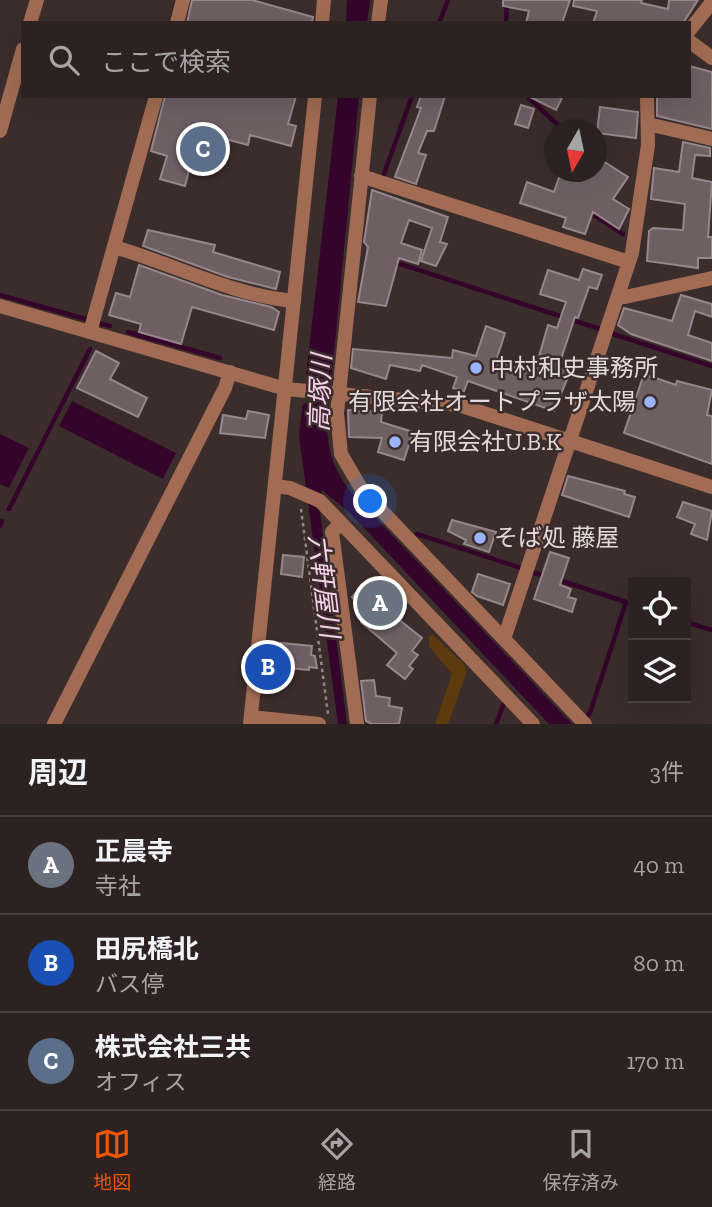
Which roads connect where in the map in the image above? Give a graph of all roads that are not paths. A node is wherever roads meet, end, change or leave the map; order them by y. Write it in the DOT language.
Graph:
graph roads {
  1 [pos="37,0"];
  2 [pos="183,0"];
  3 [pos="324,0"];
  4 [pos="381,0"];
  5 [pos="712,2"];
  6 [pos="31,21"];
  7 [pos="178,21"];
  8 [pos="322,21"];
  9 [pos="378,21"];
  10 [pos="691,28"];
  11 [pos="691,42"];
  12 [pos="21,57"];
  13 [pos="712,58"];
  14 [pos="155,98"];
  15 [pos="315,98"];
  16 [pos="370,98"];
  17 [pos="647,98"];
  18 [pos="648,124"];
  19 [pos="0,131"];
  20 [pos="712,139"];
  21 [pos="361,176"];
  22 [pos="114,247"];
  23 [pos="629,262"];
  24 [pos="712,278"];
  25 [pos="619,295"];
  26 [pos="294,301"];
  27 [pos="0,306"];
  28 [pos="90,332"];
  29 [pos="230,372"];
  30 [pos="293,390"];
  31 [pos="337,395"];
  32 [pos="570,440"];
  33 [pos="275,486"];
  34 [pos="712,487"];
  35 [pos="341,523"];
  36 [pos="504,639"];
  37 [pos="251,720"];
  38 [pos="54,724"];
  39 [pos="319,724"];
  40 [pos="357,724"];
  41 [pos="533,724"];
  42 [pos="585,724"];
  1 -- 6 [label="street"];
  2 -- 7 [label="street"];
  3 -- 8 [label="street"];
  4 -- 9 [label="street"];
  5 -- 10 [label="street"];
  11 -- 13 [label="street"];
  12 -- 19 [label="street"];
  14 -- 22 [label="street"];
  15 -- 26 [label="street"];
  16 -- 21 [label="street"];
  17 -- 18 [label="street"];
  18 -- 20 [label="street"];
  18 -- 23 [label="street"];
  21 -- 23 [label="street"];
  21 -- 31 [label="street"];
  22 -- 26 [label="street"];
  22 -- 28 [label="street"];
  23 -- 25 [label="street"];
  24 -- 25 [label="street"];
  25 -- 32 [label="street"];
  26 -- 30 [label="street"];
  27 -- 28 [label="street"];
  28 -- 29 [label="street"];
  29 -- 30 [label="street"];
  29 -- 38 [label="street"];
  30 -- 31 [label="street"];
  30 -- 33 [label="street"];
  31 -- 32 [label="street"];
  31 -- 36 [label="street"];
  32 -- 34 [label="street"];
  32 -- 36 [label="street"];
  33 -- 35 [label="street"];
  33 -- 37 [label="street"];
  35 -- 40 [label="street"];
  35 -- 41 [label="street"];
  36 -- 42 [label="street"];
  37 -- 39 [label="street"];
}
